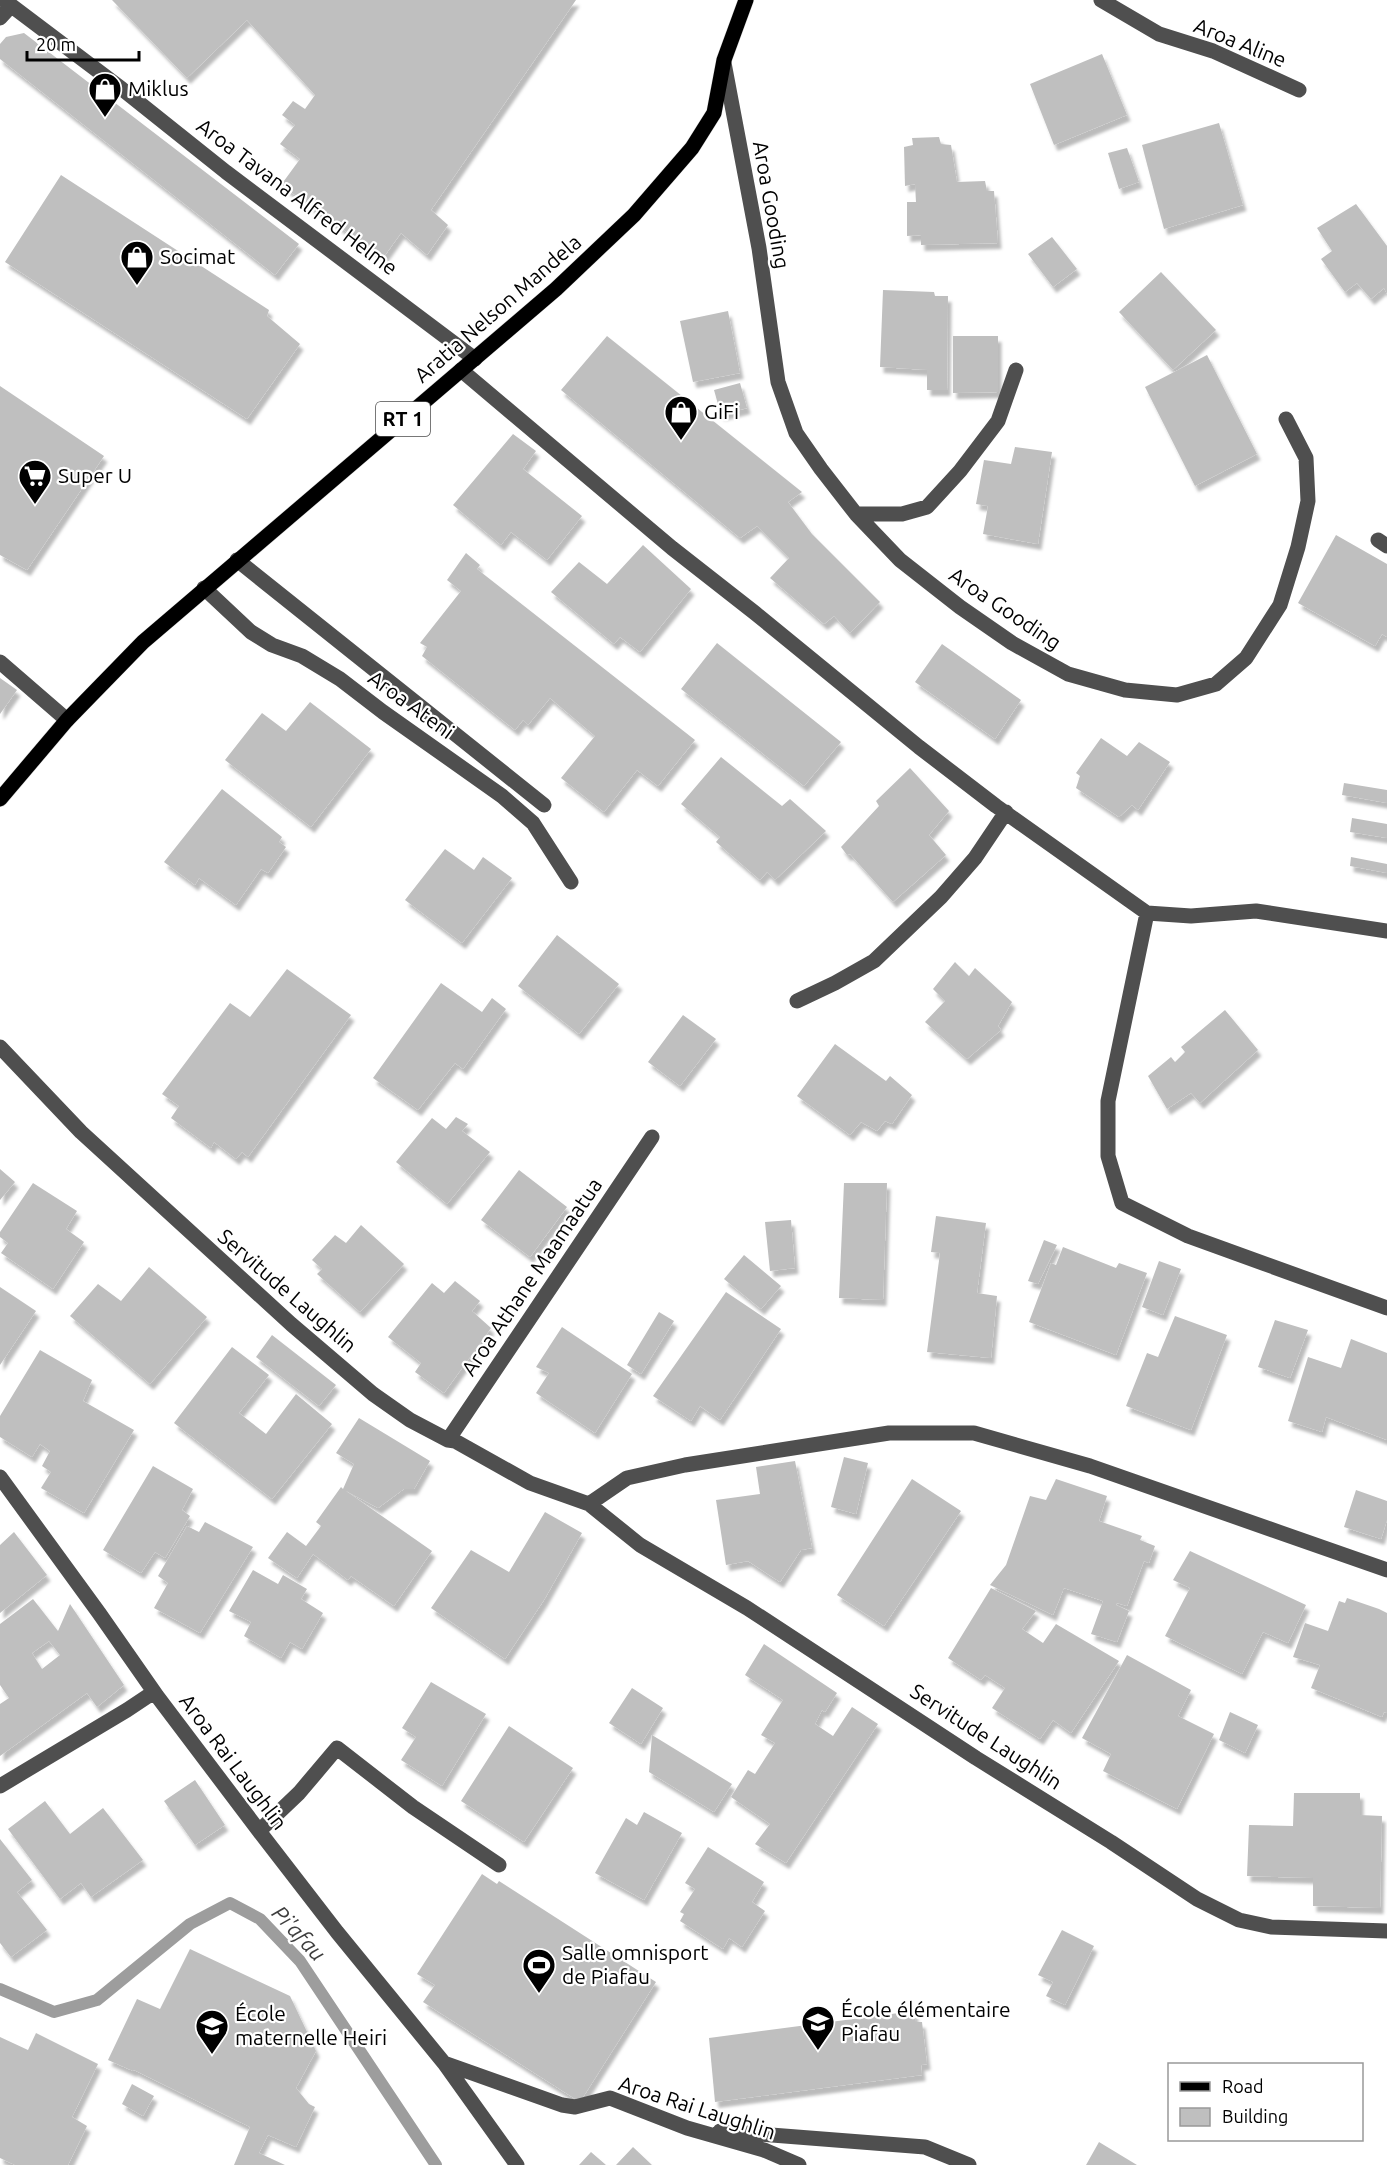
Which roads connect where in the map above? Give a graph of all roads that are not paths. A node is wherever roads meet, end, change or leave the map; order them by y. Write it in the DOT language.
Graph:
graph roads {
  1 [pos="746,0"];
  2 [pos="1101,0"];
  3 [pos="8,2"];
  4 [pos="0,18"];
  5 [pos="724,60"];
  6 [pos="1299,90"];
  7 [pos="475,359"];
  8 [pos="461,370"];
  9 [pos="1016,370"];
  10 [pos="1286,419"];
  11 [pos="856,514"];
  12 [pos="237,560"];
  13 [pos="204,588"];
  14 [pos="0,662"];
  15 [pos="68,720"];
  16 [pos="0,799"];
  17 [pos="544,805"];
  18 [pos="1006,813"];
  19 [pos="571,882"];
  20 [pos="1147,913"];
  21 [pos="1387,931"];
  22 [pos="797,1001"];
  23 [pos="0,1047"];
  24 [pos="651,1137"];
  25 [pos="1387,1308"];
  26 [pos="448,1440"];
  27 [pos="0,1477"];
  28 [pos="589,1504"];
  29 [pos="1387,1570"];
  30 [pos="154,1692"];
  31 [pos="0,1786"];
  32 [pos="259,1831"];
  33 [pos="499,1865"];
  34 [pos="1387,1931"];
  35 [pos="444,2063"];
  36 [pos="687,2128"];
  37 [pos="517,2165"];
  38 [pos="799,2165"];
  39 [pos="969,2165"];
  1 -- 5 [label="main road, Aratia Nelson Mandela / RT 1"];
  2 -- 6 [label="street, Aroa Aline"];
  3 -- 4 [label="street"];
  3 -- 7 [label="street, Aroa Tavana Alfred Helme"];
  5 -- 7 [label="main road, Aratia Nelson Mandela / RT 1"];
  5 -- 11 [label="street, Aroa Gooding"];
  7 -- 8 [label="main road, Aratia Nelson Mandela / RT 1"];
  8 -- 12 [label="main road, Aratia Nelson Mandela / RT 1"];
  8 -- 18 [label="street"];
  9 -- 11 [label="street"];
  10 -- 11 [label="street, Aroa Gooding"];
  12 -- 13 [label="main road, Aratia Nelson Mandela / RT 1"];
  12 -- 17 [label="street"];
  13 -- 15 [label="main road, Aratia Nelson Mandela / RT 1"];
  13 -- 19 [label="street, Aroa Ateni"];
  14 -- 15 [label="street"];
  15 -- 16 [label="main road, Aratia Nelson Mandela / RT 1"];
  18 -- 20 [label="street"];
  18 -- 22 [label="street"];
  20 -- 21 [label="street"];
  20 -- 25 [label="street"];
  23 -- 26 [label="street, Servitude Laughlin"];
  24 -- 26 [label="street, Aroa Athane Maamaatua"];
  26 -- 28 [label="street, Servitude Laughlin"];
  27 -- 30 [label="street, Aroa Rai Laughlin"];
  28 -- 29 [label="street"];
  28 -- 34 [label="street, Servitude Laughlin"];
  30 -- 31 [label="street"];
  30 -- 32 [label="street, Aroa Rai Laughlin"];
  32 -- 33 [label="street"];
  32 -- 35 [label="street, Aroa Rai Laughlin"];
  35 -- 36 [label="street, Aroa Rai Laughlin"];
  35 -- 37 [label="street, Aroa Rai Laughlin"];
  36 -- 38 [label="street, Aroa Rai Laughlin"];
  36 -- 39 [label="street"];
}
